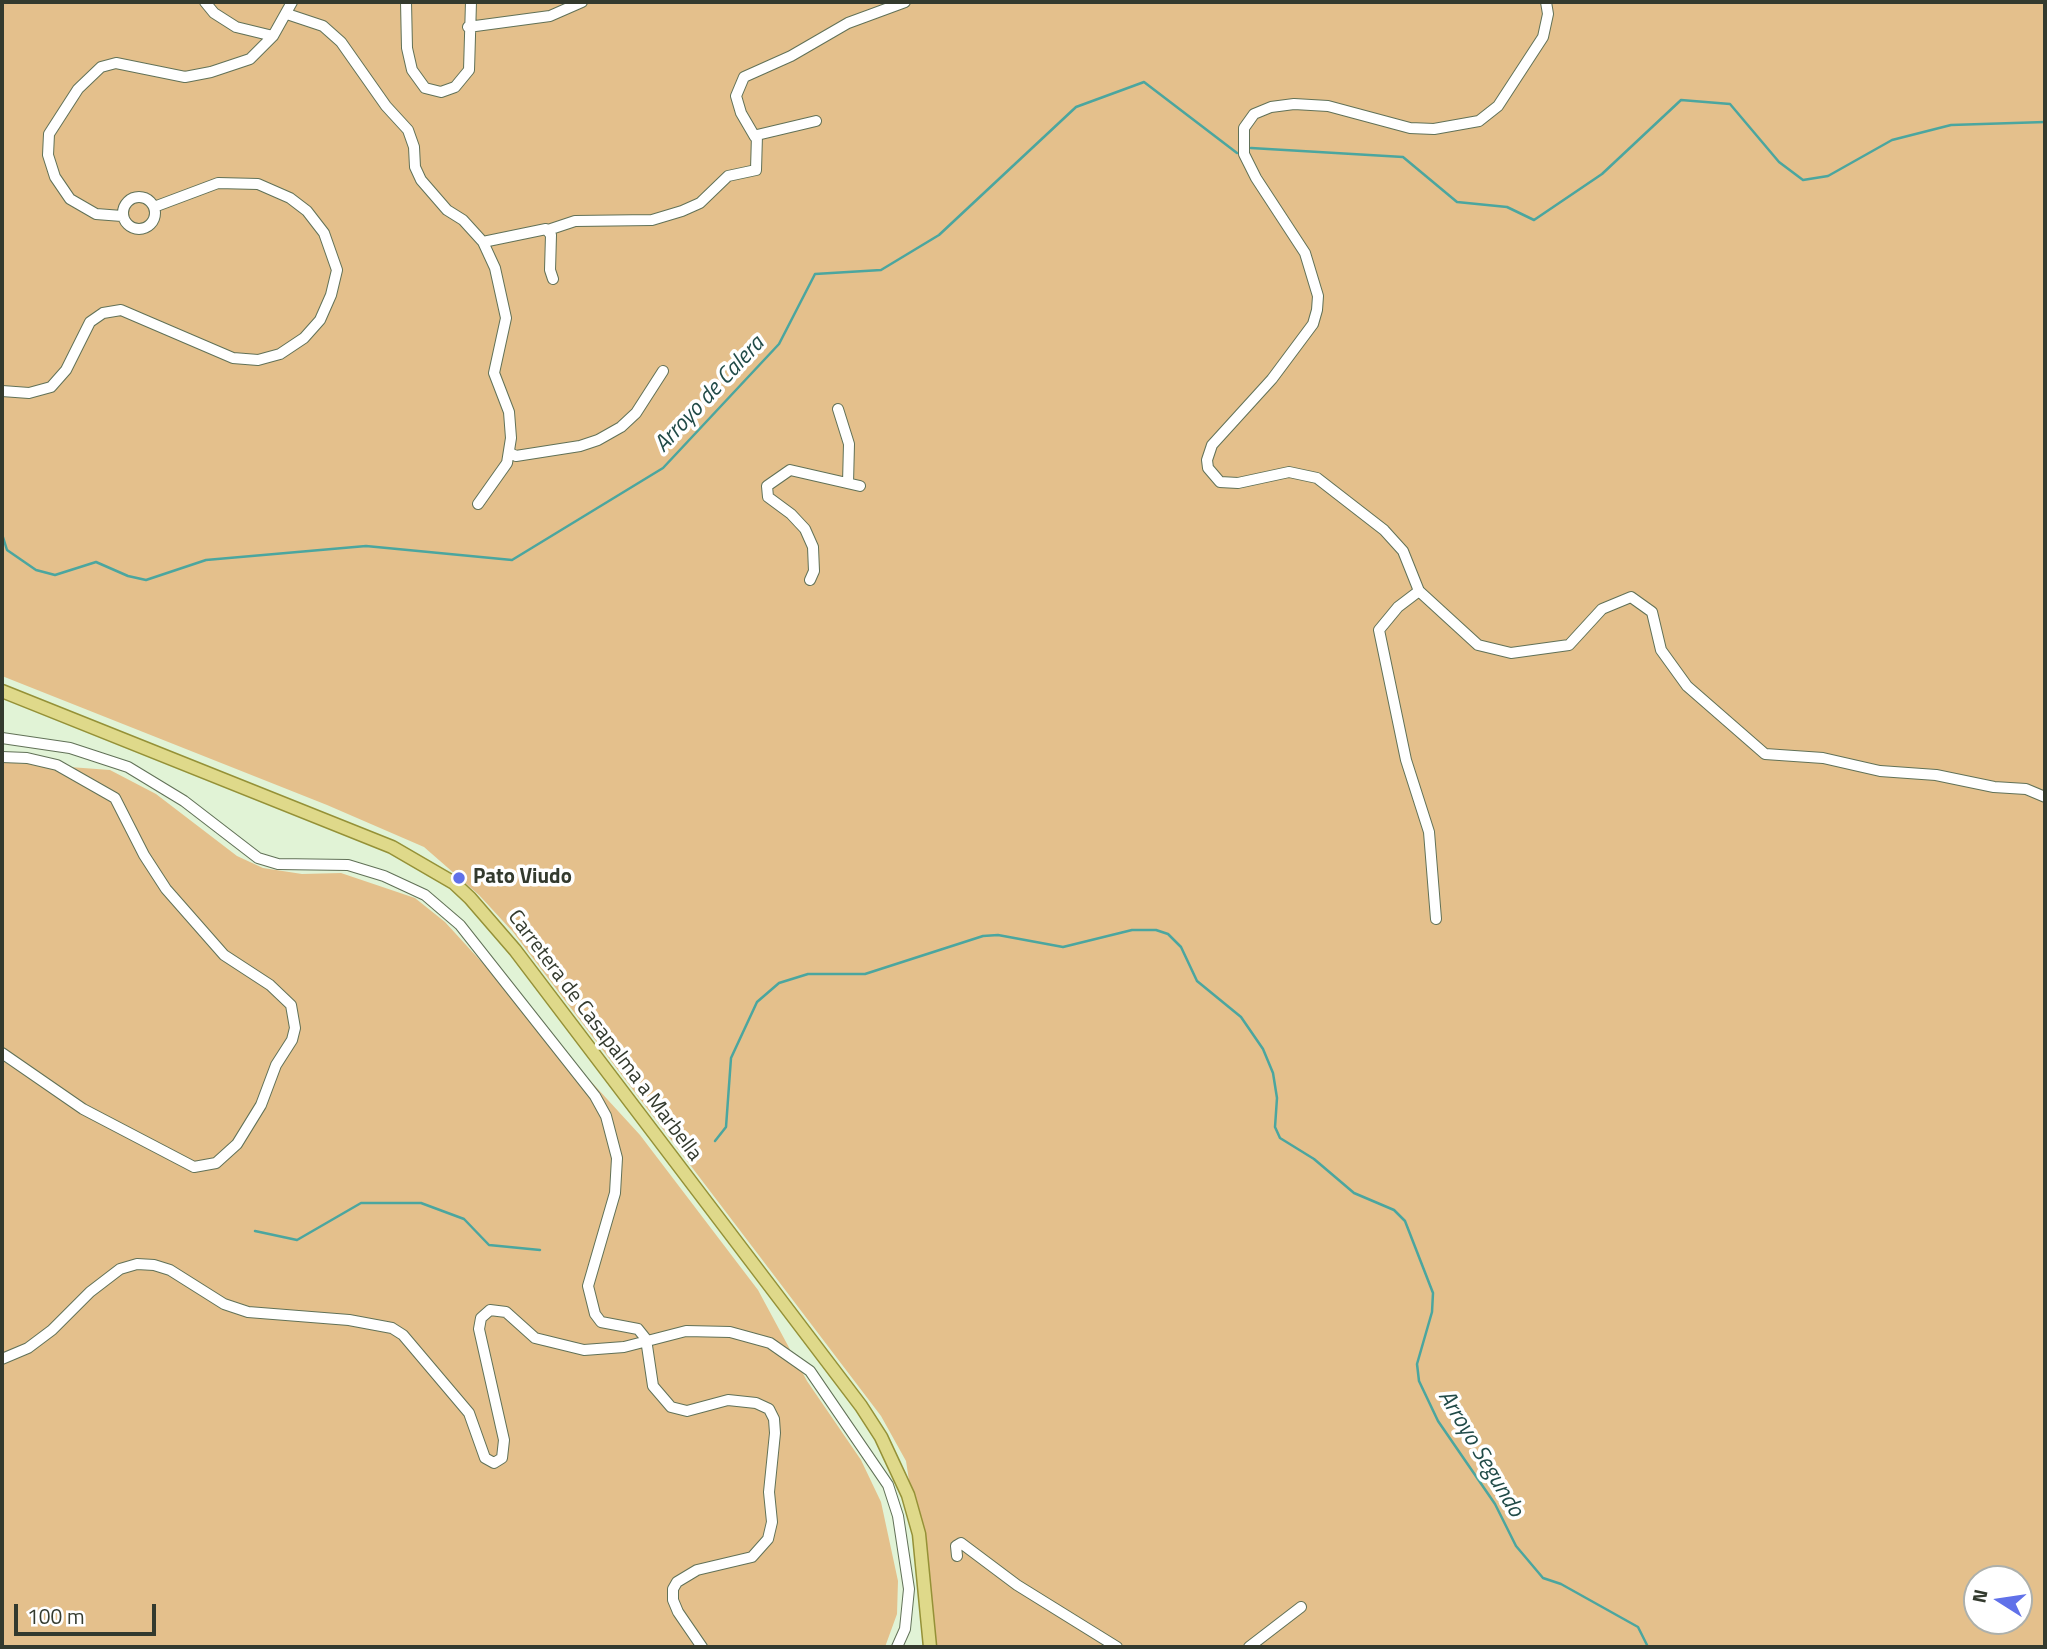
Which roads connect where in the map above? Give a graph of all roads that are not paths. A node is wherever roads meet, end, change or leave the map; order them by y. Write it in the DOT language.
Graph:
graph roads {
  1 [pos="205,2"];
  2 [pos="292,2"];
  3 [pos="406,2"];
  4 [pos="471,2"];
  5 [pos="582,2"];
  6 [pos="905,2"];
  7 [pos="1546,2"];
  8 [pos="286,14"];
  9 [pos="468,27"];
  10 [pos="273,36"];
  11 [pos="816,121"];
  12 [pos="755,137"];
  13 [pos="154,207"];
  14 [pos="122,216"];
  15 [pos="548,230"];
  16 [pos="482,242"];
  17 [pos="553,279"];
  18 [pos="663,371"];
  19 [pos="2,391"];
  20 [pos="838,410"];
  21 [pos="510,453"];
  22 [pos="848,483"];
  23 [pos="860,486"];
  24 [pos="478,504"];
  25 [pos="810,580"];
  26 [pos="1419,591"];
  27 [pos="2,691"];
  28 [pos="2,738"];
  29 [pos="2,757"];
  30 [pos="2045,797"];
  31 [pos="1436,919"];
  32 [pos="2,1053"];
  33 [pos="646,1339"];
  34 [pos="2,1359"];
  35 [pos="957,1556"];
  36 [pos="1301,1606"];
  37 [pos="702,1647"];
  38 [pos="897,1647"];
  39 [pos="930,1647"];
  40 [pos="1117,1647"];
  41 [pos="1249,1647"];
  1 -- 10 [label="street"];
  2 -- 8 [label="street"];
  3 -- 9 [label="street"];
  4 -- 9 [label="street"];
  5 -- 9 [label="street"];
  6 -- 12 [label="street"];
  7 -- 26 [label="street"];
  8 -- 10 [label="street"];
  8 -- 16 [label="street"];
  10 -- 14 [label="street"];
  11 -- 12 [label="street"];
  12 -- 15 [label="street"];
  13 -- 14 [label="street"];
  13 -- 14 [label="street"];
  13 -- 19 [label="street"];
  15 -- 16 [label="street"];
  15 -- 17 [label="street"];
  16 -- 21 [label="street"];
  18 -- 21 [label="street"];
  20 -- 22 [label="street"];
  21 -- 24 [label="street"];
  22 -- 23 [label="street"];
  22 -- 25 [label="street"];
  26 -- 30 [label="street"];
  26 -- 31 [label="street"];
  27 -- 39 [label="main road, Carretera de Casapalma a Marbella"];
  28 -- 33 [label="street"];
  29 -- 32 [label="street"];
  33 -- 34 [label="street"];
  33 -- 37 [label="street"];
  33 -- 38 [label="street"];
  35 -- 40 [label="street"];
  36 -- 41 [label="street"];
}
